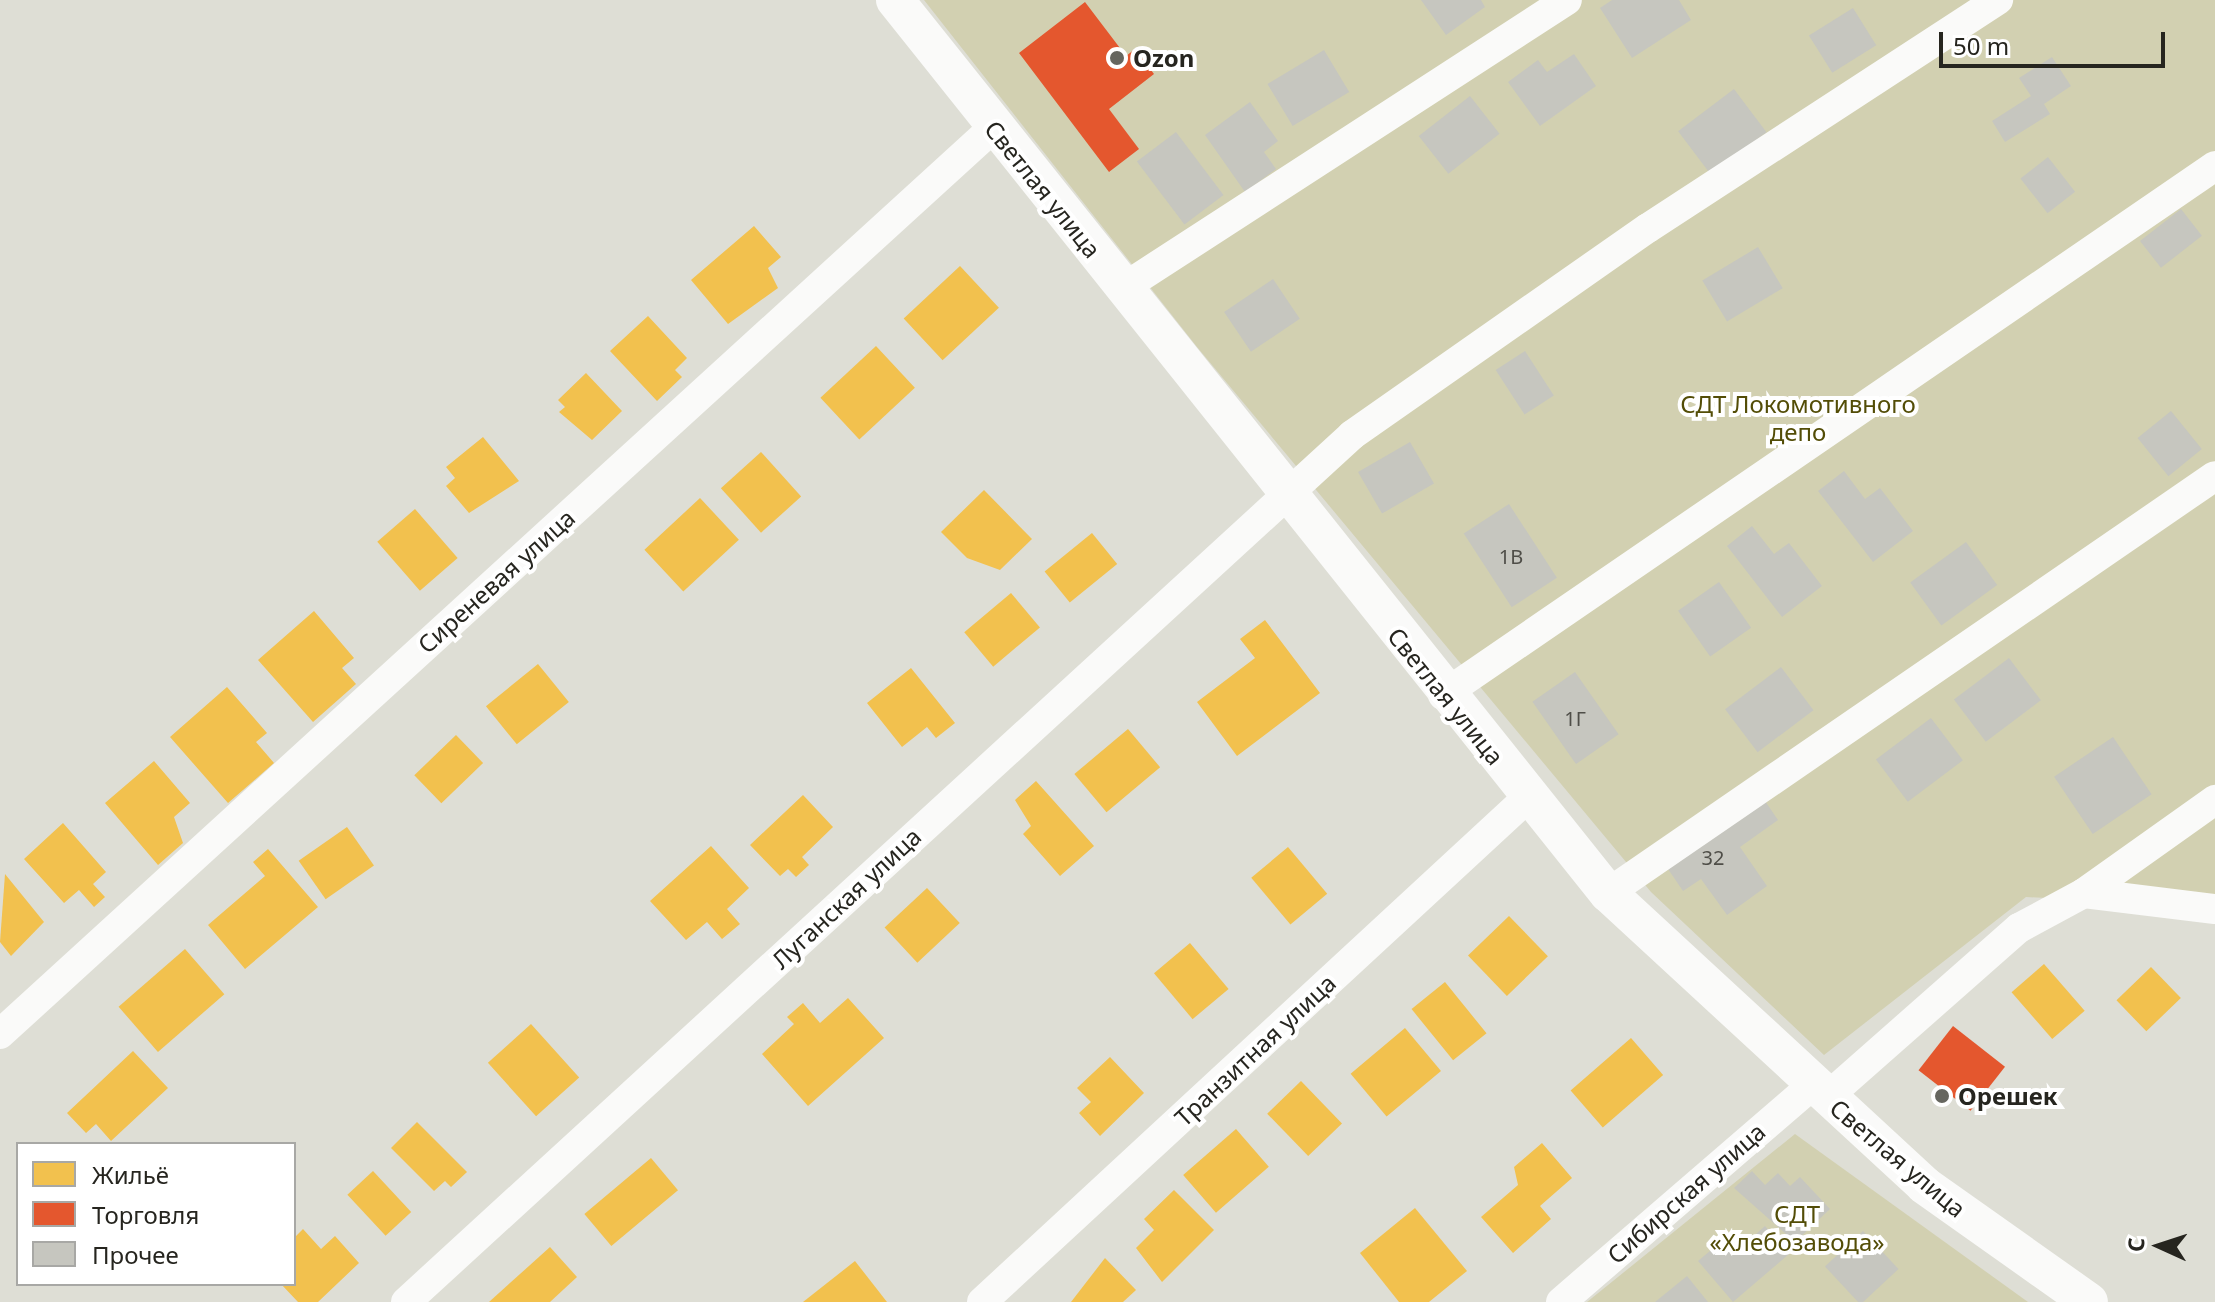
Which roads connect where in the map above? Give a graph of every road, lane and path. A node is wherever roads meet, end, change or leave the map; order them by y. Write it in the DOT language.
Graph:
graph roads {
  1 [pos="895,0"];
  2 [pos="1567,0"];
  3 [pos="1998,0"];
  4 [pos="993,128"];
  5 [pos="2215,166"];
  6 [pos="1123,288"];
  7 [pos="2215,476"];
  8 [pos="1285,495"];
  9 [pos="1443,695"];
  10 [pos="1527,798"];
  11 [pos="2215,800"];
  12 [pos="1608,893"];
  13 [pos="2084,893"];
  14 [pos="2215,909"];
  15 [pos="0,1034"];
  16 [pos="1819,1091"];
  17 [pos="406,1302"];
  18 [pos="982,1302"];
  19 [pos="1561,1302"];
  20 [pos="2089,1302"];
  1 -- 4 [label="street, Светлая улица"];
  2 -- 6 [label="street"];
  3 -- 8 [label="street, Луганская улица"];
  4 -- 6 [label="street, Светлая улица"];
  4 -- 15 [label="street, Сиреневая улица"];
  5 -- 9 [label="street"];
  6 -- 8 [label="street, Светлая улица"];
  7 -- 12 [label="street"];
  8 -- 9 [label="street, Светлая улица"];
  8 -- 17 [label="street, Луганская улица"];
  9 -- 10 [label="street, Светлая улица"];
  10 -- 12 [label="street, Светлая улица"];
  10 -- 18 [label="street, Транзитная улица"];
  11 -- 13 [label="street, Сибирская улица"];
  12 -- 16 [label="street, Светлая улица"];
  13 -- 14 [label="street"];
  13 -- 16 [label="street, Сибирская улица"];
  16 -- 19 [label="street, Сибирская улица"];
  16 -- 20 [label="street, Светлая улица"];
}
